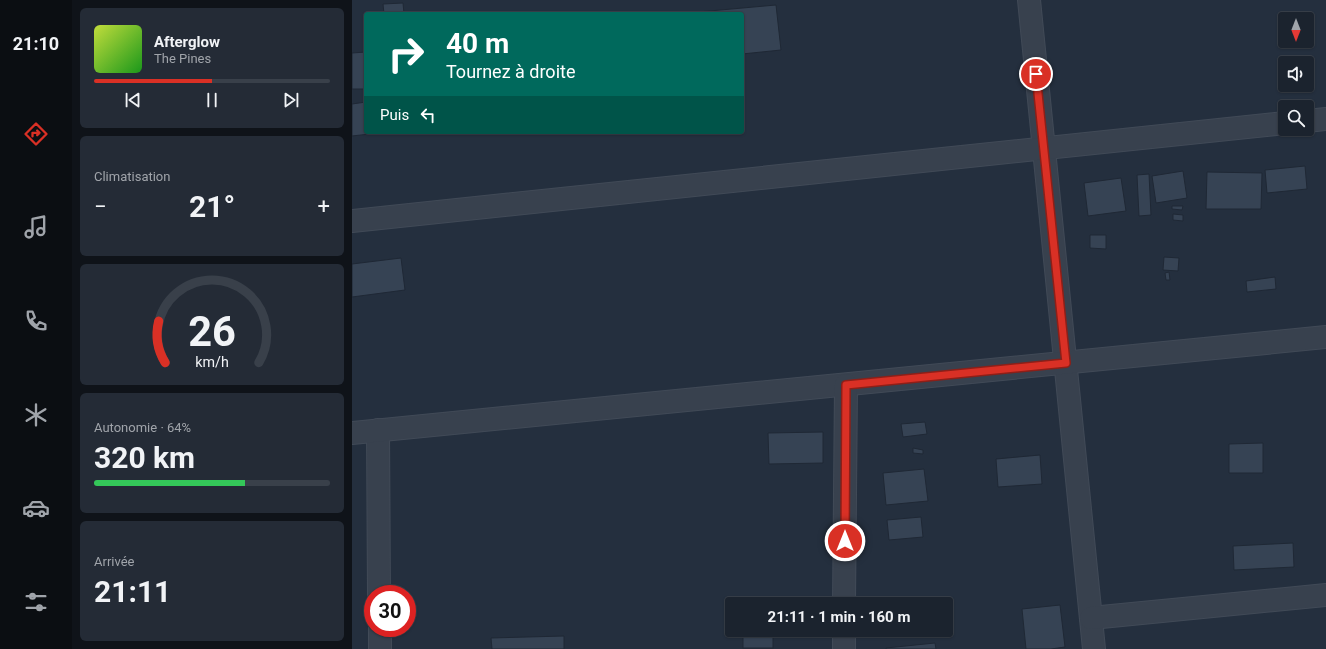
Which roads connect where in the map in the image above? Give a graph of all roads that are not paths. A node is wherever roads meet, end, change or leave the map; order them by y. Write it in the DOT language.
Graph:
graph roads {
  1 [pos="1029,0"];
  2 [pos="1326,119"];
  3 [pos="1314,120"];
  4 [pos="1278,124"];
  5 [pos="1044,148"];
  6 [pos="352,221"];
  7 [pos="1326,337"];
  8 [pos="1066,363"];
  9 [pos="846,385"];
  10 [pos="378,430"];
  11 [pos="352,433"];
  12 [pos="380,585"];
  13 [pos="1326,595"];
  14 [pos="844,597"];
  15 [pos="1091,618"];
  16 [pos="380,637"];
  17 [pos="844,637"];
  18 [pos="380,649"];
  19 [pos="844,649"];
  20 [pos="1094,649"];
  1 -- 5 [label="street"];
  2 -- 3 [label="street"];
  4 -- 5 [label="street"];
  5 -- 6 [label="street"];
  5 -- 8 [label="street"];
  7 -- 8 [label="street"];
  8 -- 9 [label="street"];
  8 -- 15 [label="street"];
  9 -- 10 [label="street"];
  9 -- 14 [label="street"];
  10 -- 11 [label="street"];
  10 -- 12 [label="street"];
  13 -- 15 [label="street"];
  15 -- 20 [label="street"];
  16 -- 18 [label="street"];
  17 -- 19 [label="street"];
}
